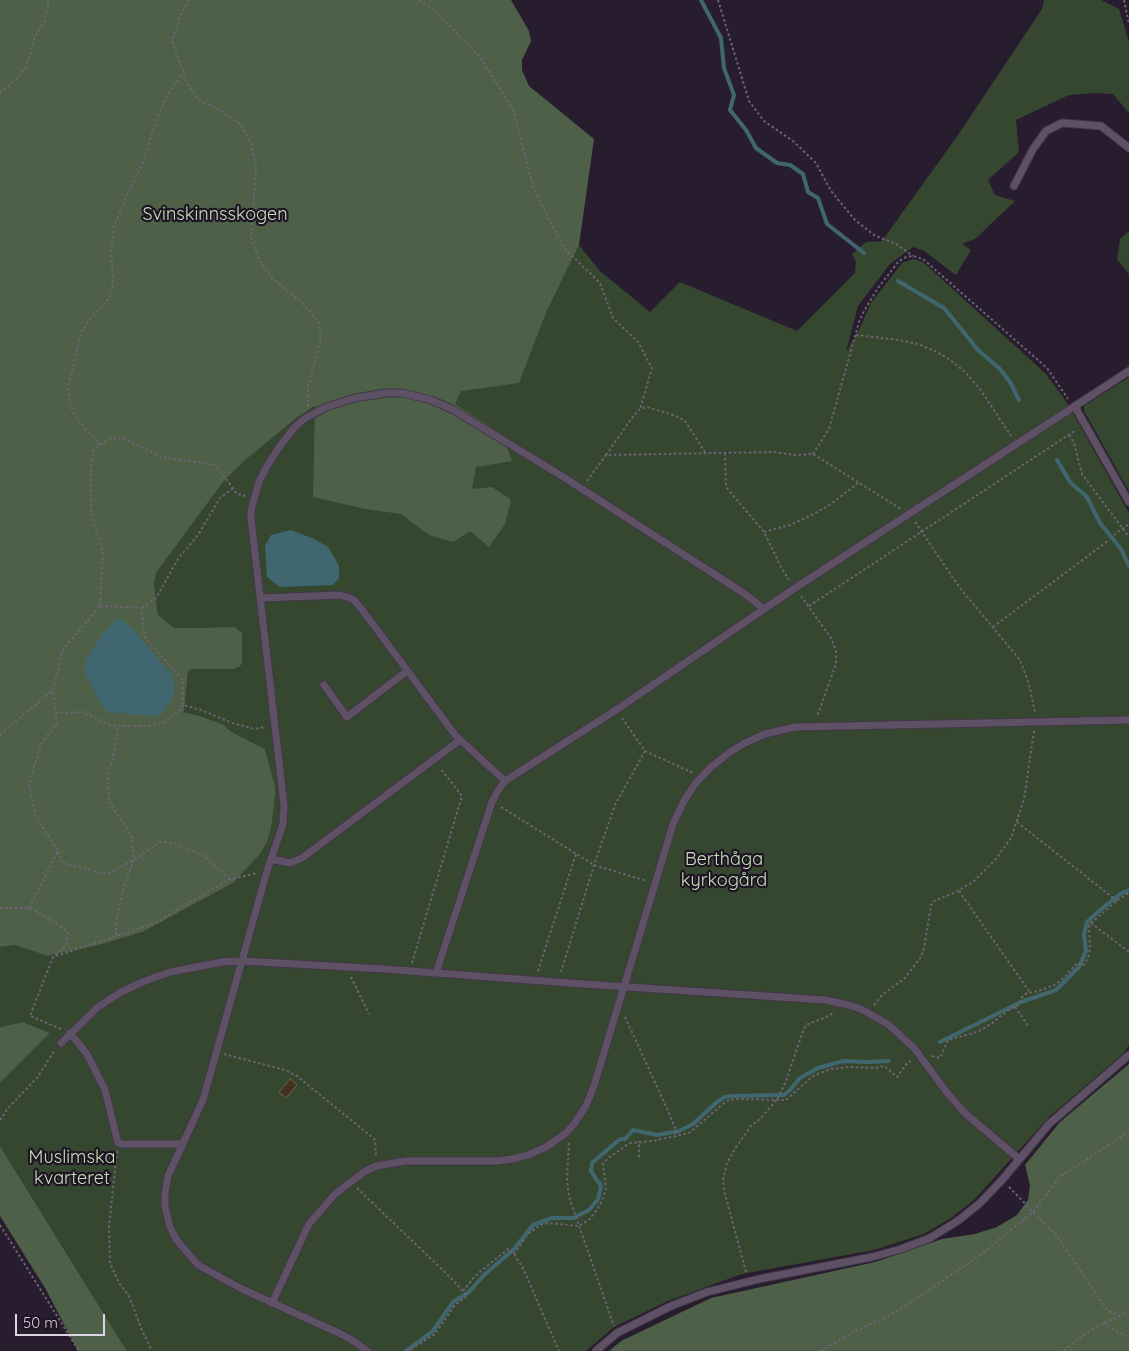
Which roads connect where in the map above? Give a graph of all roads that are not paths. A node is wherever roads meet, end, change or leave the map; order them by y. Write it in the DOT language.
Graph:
graph roads {
  1 [pos="1129,148"];
  2 [pos="1014,186"];
  3 [pos="1129,371"];
  4 [pos="1075,407"];
  5 [pos="1129,502"];
  6 [pos="261,598"];
  7 [pos="764,610"];
  8 [pos="407,671"];
  9 [pos="324,685"];
  10 [pos="1129,720"];
  11 [pos="460,740"];
  12 [pos="505,781"];
  13 [pos="271,859"];
  14 [pos="241,961"];
  15 [pos="436,973"];
  16 [pos="624,986"];
  17 [pos="70,1033"];
  18 [pos="61,1044"];
  19 [pos="1129,1055"];
  20 [pos="183,1144"];
  21 [pos="1019,1159"];
  22 [pos="272,1303"];
  23 [pos="367,1351"];
  24 [pos="596,1351"];
  1 -- 2 [label="lane"];
  3 -- 4 [label="lane"];
  4 -- 5 [label="lane"];
  4 -- 7 [label="lane"];
  6 -- 7 [label="lane"];
  6 -- 8 [label="lane"];
  6 -- 13 [label="lane"];
  7 -- 12 [label="lane"];
  8 -- 9 [label="lane"];
  8 -- 11 [label="lane"];
  10 -- 16 [label="lane"];
  11 -- 12 [label="lane"];
  11 -- 13 [label="lane"];
  12 -- 15 [label="lane"];
  13 -- 14 [label="lane"];
  14 -- 15 [label="lane"];
  14 -- 17 [label="lane"];
  14 -- 20 [label="lane"];
  15 -- 16 [label="lane"];
  16 -- 21 [label="lane"];
  16 -- 22 [label="lane"];
  17 -- 18 [label="lane"];
  17 -- 20 [label="lane"];
  19 -- 21 [label="lane"];
  20 -- 22 [label="lane"];
  21 -- 24 [label="lane"];
  22 -- 23 [label="lane"];
}
